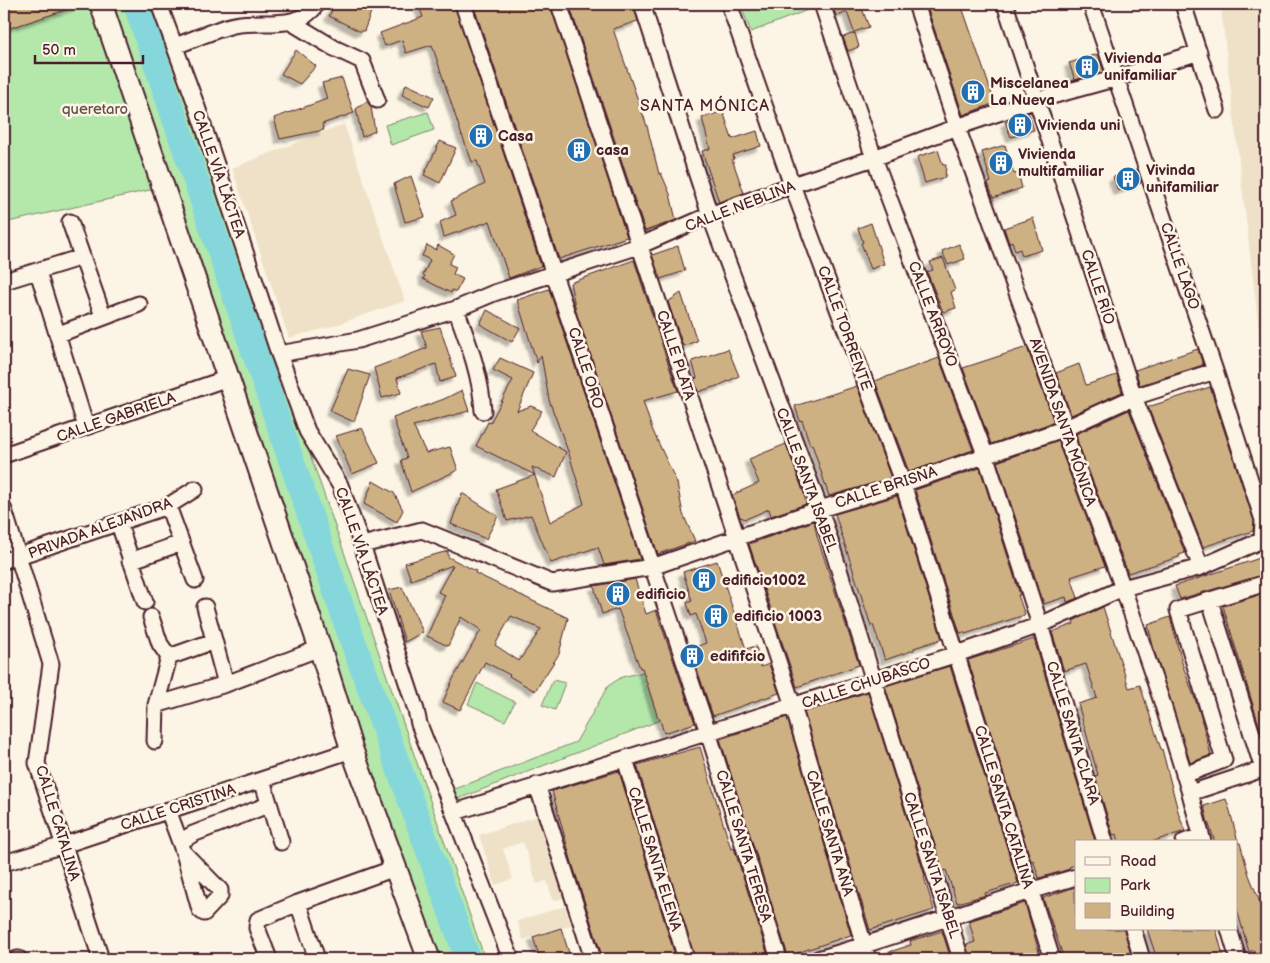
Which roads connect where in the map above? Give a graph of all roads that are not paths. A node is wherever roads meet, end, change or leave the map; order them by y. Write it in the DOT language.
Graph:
graph roads {
  1 [pos="101,4"];
  2 [pos="159,4"];
  3 [pos="317,4"];
  4 [pos="463,4"];
  5 [pos="559,4"];
  6 [pos="642,4"];
  7 [pos="729,4"];
  8 [pos="822,4"];
  9 [pos="916,4"];
  10 [pos="1005,4"];
  11 [pos="1091,4"];
  12 [pos="1183,4"];
  13 [pos="291,22"];
  14 [pos="175,46"];
  15 [pos="1199,52"];
  16 [pos="1117,78"];
  17 [pos="377,100"];
  18 [pos="1037,100"];
  19 [pos="1217,110"];
  20 [pos="957,127"];
  21 [pos="874,158"];
  22 [pos="792,185"];
  23 [pos="710,215"];
  24 [pos="70,222"];
  25 [pos="640,246"];
  26 [pos="82,257"];
  27 [pos="38,272"];
  28 [pos="554,274"];
  29 [pos="8,280"];
  30 [pos="139,304"];
  31 [pos="456,309"];
  32 [pos="103,316"];
  33 [pos="58,334"];
  34 [pos="280,354"];
  35 [pos="1215,371"];
  36 [pos="228,378"];
  37 [pos="1134,397"];
  38 [pos="484,411"];
  39 [pos="86,427"];
  40 [pos="1066,428"];
  41 [pos="986,454"];
  42 [pos="4,455"];
  43 [pos="903,484"];
  44 [pos="195,489"];
  45 [pos="168,506"];
  46 [pos="820,508"];
  47 [pos="4,510"];
  48 [pos="119,524"];
  49 [pos="1263,530"];
  50 [pos="736,537"];
  51 [pos="181,543"];
  52 [pos="362,545"];
  53 [pos="11,559"];
  54 [pos="130,561"];
  55 [pos="652,567"];
  56 [pos="1201,567"];
  57 [pos="194,580"];
  58 [pos="1266,583"];
  59 [pos="1123,588"];
  60 [pos="1210,601"];
  61 [pos="144,602"];
  62 [pos="205,607"];
  63 [pos="151,617"];
  64 [pos="1040,625"];
  65 [pos="214,641"];
  66 [pos="320,648"];
  67 [pos="957,654"];
  68 [pos="169,657"];
  69 [pos="873,680"];
  70 [pos="226,684"];
  71 [pos="156,705"];
  72 [pos="793,706"];
  73 [pos="708,732"];
  74 [pos="155,741"];
  75 [pos="352,750"];
  76 [pos="625,759"];
  77 [pos="1265,768"];
  78 [pos="1184,775"];
  79 [pos="262,780"];
  80 [pos="538,785"];
  81 [pos="1190,793"];
  82 [pos="268,805"];
  83 [pos="168,810"];
  84 [pos="455,812"];
  85 [pos="1202,839"];
  86 [pos="1104,840"];
  87 [pos="280,842"];
  88 [pos="64,845"];
  89 [pos="4,863"];
  90 [pos="395,868"];
  91 [pos="1075,877"];
  92 [pos="1030,890"];
  93 [pos="298,903"];
  94 [pos="948,917"];
  95 [pos="1133,930"];
  96 [pos="1229,930"];
  97 [pos="866,953"];
  98 [pos="101,959"];
  99 [pos="269,959"];
  100 [pos="317,959"];
  101 [pos="429,959"];
  102 [pos="511,959"];
  103 [pos="593,959"];
  104 [pos="686,959"];
  105 [pos="779,959"];
  106 [pos="818,959"];
  107 [pos="961,959"];
  108 [pos="1052,959"];
  109 [pos="1142,959"];
  110 [pos="1238,959"];
  1 -- 36 [label="street"];
  2 -- 14 [label="street, CALLE VÍA LÁCTEA"];
  3 -- 13 [label="street"];
  4 -- 28 [label="street, CALLE ORO"];
  5 -- 25 [label="street, CALLE PLATA"];
  6 -- 23 [label="street, CALLE SANTA ISABEL"];
  7 -- 22 [label="street, CALLE TORRENTE"];
  8 -- 21 [label="street, CALLE ARROYO"];
  9 -- 20 [label="street, AVENIDA SANTA MÓNICA"];
  10 -- 18 [label="street, CALLE RÍO"];
  11 -- 16 [label="street, CALLE LAGO"];
  12 -- 15 [label="street"];
  13 -- 14 [label="street"];
  13 -- 17 [label="street"];
  14 -- 34 [label="street, CALLE VÍA LÁCTEA"];
  15 -- 16 [label="street, CALLE NEBLINA"];
  15 -- 19 [label="street"];
  16 -- 18 [label="street, CALLE NEBLINA"];
  16 -- 35 [label="street, CALLE LAGO"];
  18 -- 20 [label="street, CALLE NEBLINA"];
  18 -- 37 [label="street, CALLE RÍO"];
  20 -- 21 [label="street, CALLE NEBLINA"];
  20 -- 40 [label="street, AVENIDA SANTA MÓNICA"];
  21 -- 22 [label="street, CALLE NEBLINA"];
  21 -- 41 [label="street, CALLE ARROYO"];
  22 -- 23 [label="street, CALLE NEBLINA"];
  22 -- 43 [label="street, CALLE TORRENTE"];
  23 -- 25 [label="street, CALLE NEBLINA"];
  23 -- 46 [label="street, CALLE SANTA ISABEL"];
  24 -- 26 [label="street"];
  25 -- 28 [label="street, CALLE NEBLINA"];
  25 -- 50 [label="street, CALLE PLATA"];
  26 -- 27 [label="street"];
  26 -- 32 [label="street"];
  27 -- 29 [label="street"];
  27 -- 33 [label="street"];
  28 -- 31 [label="street, CALLE NEBLINA"];
  28 -- 55 [label="street, CALLE ORO"];
  30 -- 32 [label="street"];
  31 -- 34 [label="street, CALLE NEBLINA"];
  31 -- 38 [label="street"];
  32 -- 33 [label="street"];
  33 -- 39 [label="street"];
  34 -- 52 [label="street, CALLE VÍA LÁCTEA"];
  35 -- 37 [label="street, CALLE BRISNA"];
  35 -- 49 [label="street, CALLE LAGO"];
  36 -- 39 [label="street, CALLE GABRIELA"];
  36 -- 66 [label="street"];
  37 -- 40 [label="street, CALLE BRISNA"];
  37 -- 56 [label="street, CALLE RÍO"];
  39 -- 42 [label="street, CALLE GABRIELA"];
  40 -- 41 [label="street, CALLE BRISNA"];
  40 -- 59 [label="street, AVENIDA SANTA MÓNICA"];
  41 -- 43 [label="street, CALLE BRISNA"];
  41 -- 64 [label="street, CALLE ARROYO"];
  43 -- 46 [label="street, CALLE BRISNA"];
  43 -- 67 [label="street, CALLE TORRENTE"];
  44 -- 45 [label="street, PRIVADA ALEJANDRA"];
  45 -- 48 [label="street, PRIVADA ALEJANDRA"];
  45 -- 51 [label="street"];
  46 -- 50 [label="street, CALLE BRISNA"];
  46 -- 69 [label="street, CALLE SANTA ISABEL"];
  47 -- 53 [label="street, CALLE CATALINA"];
  48 -- 53 [label="street, PRIVADA ALEJANDRA"];
  48 -- 54 [label="street"];
  49 -- 56 [label="street, CALLE CHUBASCO"];
  50 -- 55 [label="street, CALLE BRISNA"];
  50 -- 72 [label="street, CALLE PLATA"];
  51 -- 54 [label="street"];
  51 -- 57 [label="street"];
  52 -- 55 [label="street, CALLE BRISNA"];
  52 -- 84 [label="street, CALLE VÍA LÁCTEA"];
  53 -- 88 [label="street, CALLE CATALINA"];
  54 -- 61 [label="street"];
  55 -- 73 [label="street, CALLE ORO"];
  56 -- 59 [label="street, CALLE CHUBASCO"];
  58 -- 60 [label="street"];
  59 -- 64 [label="street, CALLE CHUBASCO"];
  59 -- 78 [label="street, AVENIDA SANTA MÓNICA"];
  60 -- 77 [label="street"];
  60 -- 78 [label="street"];
  62 -- 65 [label="street"];
  63 -- 68 [label="street"];
  64 -- 67 [label="street, CALLE CHUBASCO"];
  64 -- 86 [label="street, CALLE SANTA CLARA"];
  65 -- 68 [label="street"];
  65 -- 70 [label="street"];
  66 -- 70 [label="street"];
  66 -- 75 [label="street"];
  67 -- 69 [label="street, CALLE CHUBASCO"];
  67 -- 92 [label="street, CALLE SANTA CATALINA"];
  68 -- 71 [label="street"];
  69 -- 72 [label="street, CALLE CHUBASCO"];
  69 -- 94 [label="street, CALLE SANTA ISABEL"];
  70 -- 71 [label="street"];
  71 -- 74 [label="street"];
  72 -- 73 [label="street, CALLE CHUBASCO"];
  72 -- 97 [label="street, CALLE SANTA ANA"];
  73 -- 76 [label="street, CALLE CHUBASCO"];
  73 -- 105 [label="street, CALLE SANTA TERESA"];
  75 -- 79 [label="street, CALLE CRISTINA"];
  75 -- 90 [label="street"];
  76 -- 80 [label="street, CALLE CHUBASCO"];
  76 -- 104 [label="street, CALLE SANTA ELENA"];
  77 -- 81 [label="street"];
  78 -- 81 [label="street, AVENIDA SANTA MÓNICA"];
  79 -- 82 [label="street"];
  79 -- 83 [label="street, CALLE CRISTINA"];
  80 -- 84 [label="street, CALLE CHUBASCO"];
  80 -- 103 [label="street"];
  81 -- 85 [label="street, AVENIDA SANTA MÓNICA"];
  82 -- 83 [label="street"];
  82 -- 87 [label="street"];
  83 -- 88 [label="street, CALLE CRISTINA"];
  84 -- 102 [label="street, CALLE VÍA LÁCTEA"];
  88 -- 89 [label="street, CALLE CRISTINA"];
  88 -- 98 [label="street, CALLE CATALINA"];
  90 -- 93 [label="street"];
  90 -- 101 [label="street"];
  91 -- 92 [label="street"];
  92 -- 94 [label="street"];
  92 -- 108 [label="street, CALLE SANTA CATALINA"];
  93 -- 99 [label="street"];
  93 -- 100 [label="street"];
  94 -- 97 [label="street"];
  94 -- 107 [label="street, CALLE SANTA ISABEL"];
  95 -- 109 [label="street"];
  96 -- 110 [label="street"];
  97 -- 106 [label="street"];
}
